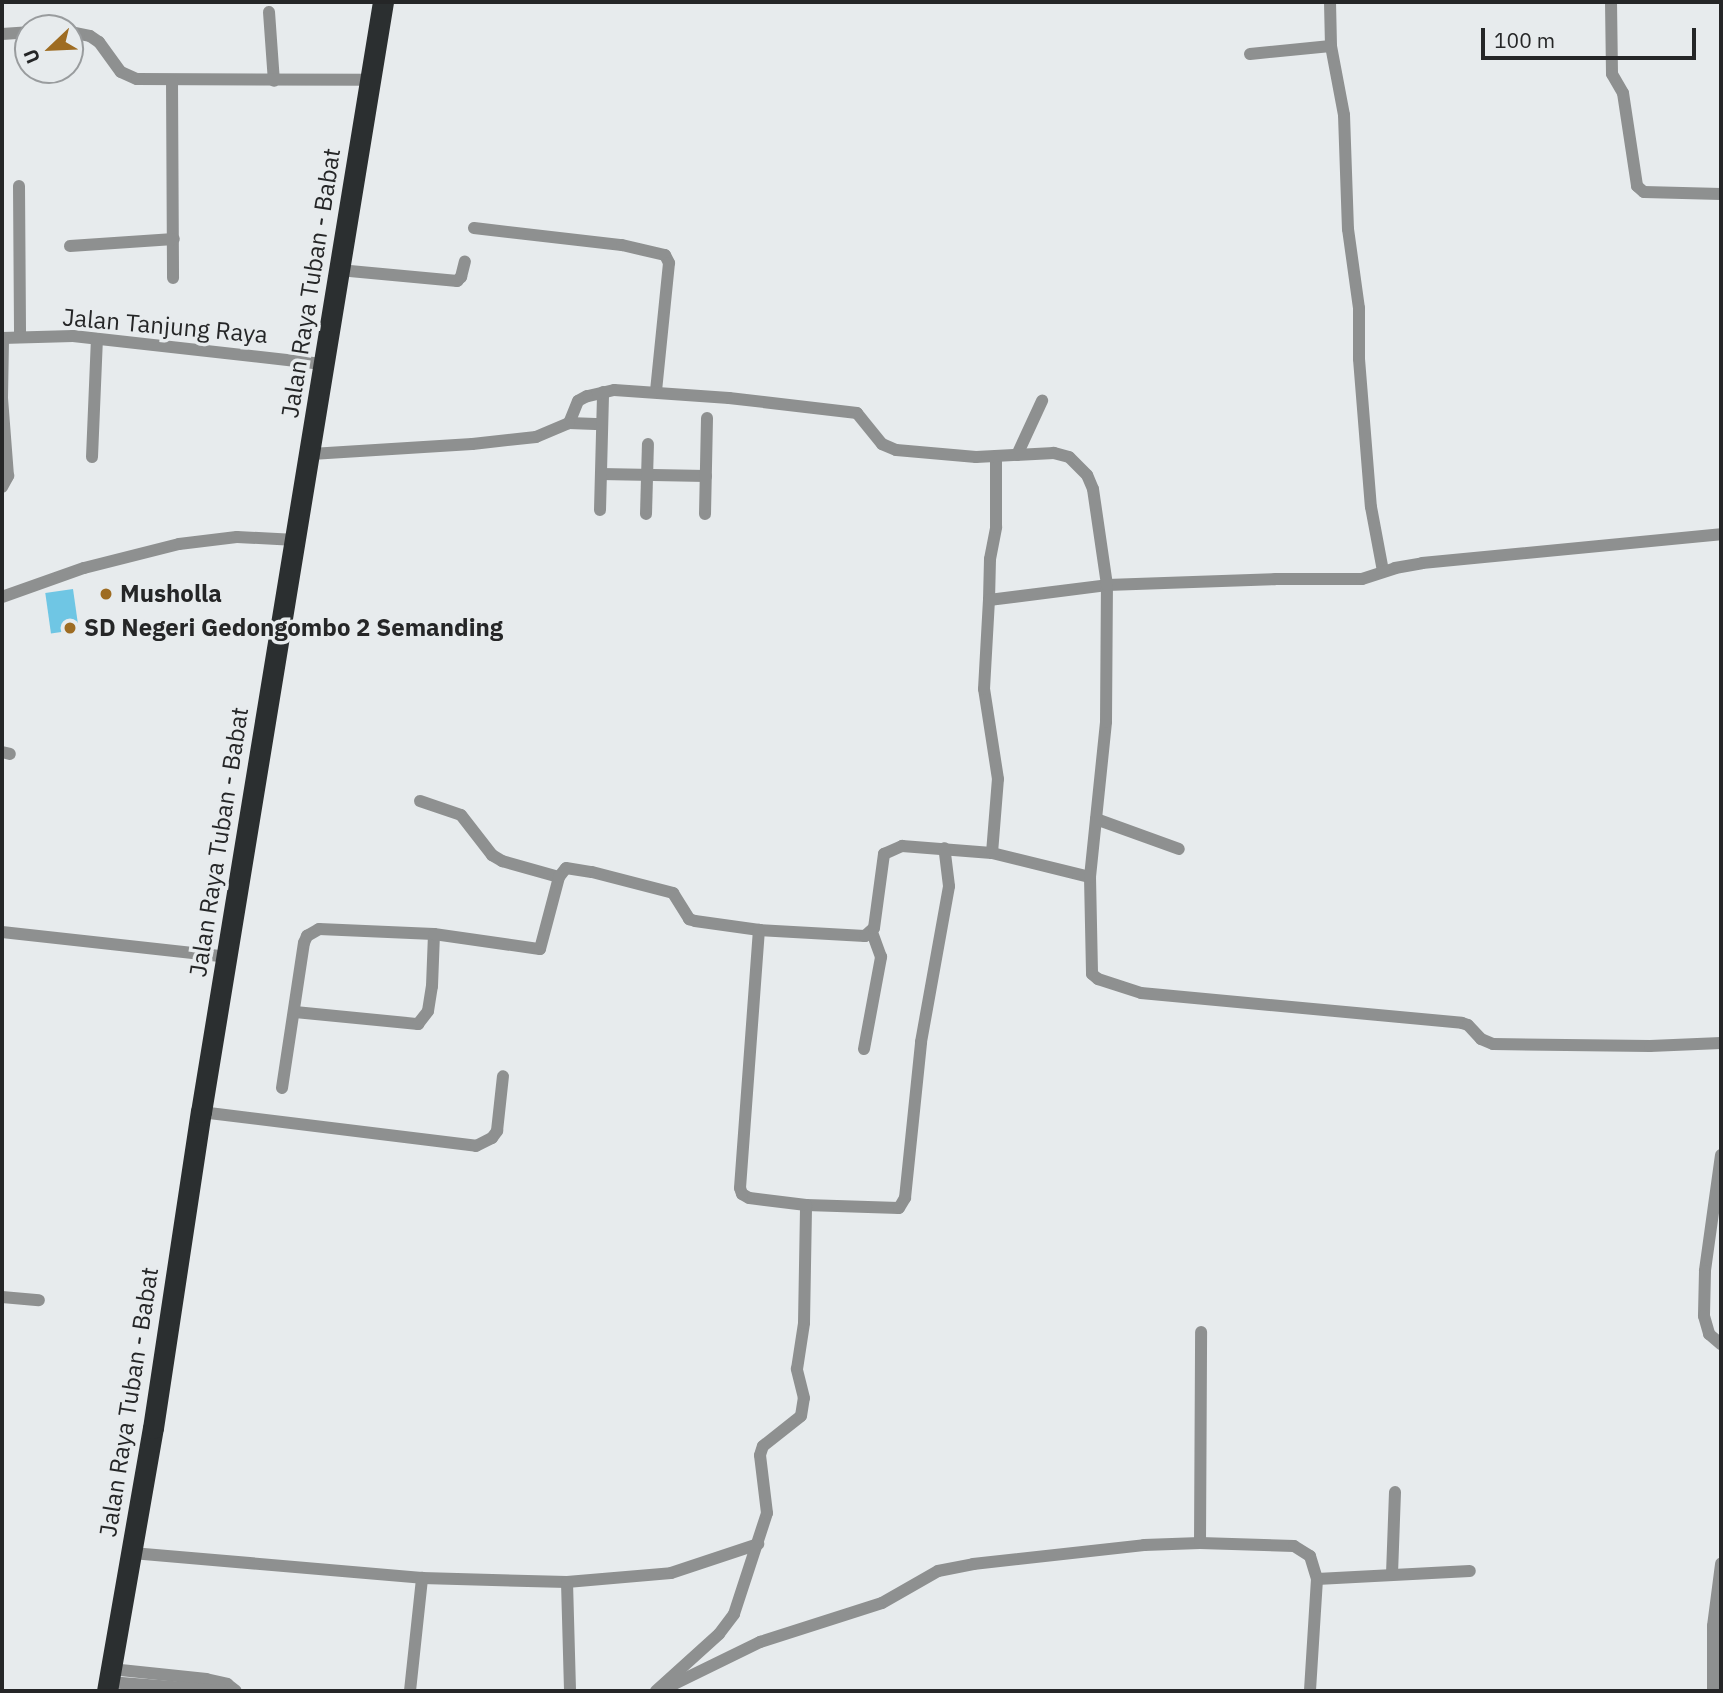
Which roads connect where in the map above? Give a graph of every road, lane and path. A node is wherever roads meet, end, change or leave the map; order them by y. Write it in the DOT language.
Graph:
graph roads {
  1 [pos="383,2"];
  2 [pos="1330,2"];
  3 [pos="1611,2"];
  4 [pos="269,12"];
  5 [pos="84,34"];
  6 [pos="1331,46"];
  7 [pos="1250,54"];
  8 [pos="370,80"];
  9 [pos="172,81"];
  10 [pos="274,81"];
  11 [pos="19,186"];
  12 [pos="1721,194"];
  13 [pos="474,228"];
  14 [pos="174,239"];
  15 [pos="70,246"];
  16 [pos="465,261"];
  17 [pos="339,270"];
  18 [pos="173,278"];
  19 [pos="20,337"];
  20 [pos="2,338"];
  21 [pos="97,339"];
  22 [pos="324,364"];
  23 [pos="656,391"];
  24 [pos="603,392"];
  25 [pos="1042,401"];
  26 [pos="707,418"];
  27 [pos="569,423"];
  28 [pos="602,424"];
  29 [pos="648,444"];
  30 [pos="311,454"];
  31 [pos="1017,455"];
  32 [pos="996,456"];
  33 [pos="92,457"];
  34 [pos="601,474"];
  35 [pos="647,475"];
  36 [pos="706,476"];
  37 [pos="2,487"];
  38 [pos="600,510"];
  39 [pos="646,514"];
  40 [pos="705,514"];
  41 [pos="1721,534"];
  42 [pos="296,540"];
  43 [pos="1383,571"];
  44 [pos="1107,585"];
  45 [pos="2,597"];
  46 [pos="989,600"];
  47 [pos="420,801"];
  48 [pos="1096,819"];
  49 [pos="944,848"];
  50 [pos="1179,849"];
  51 [pos="992,853"];
  52 [pos="559,877"];
  53 [pos="1090,877"];
  54 [pos="760,930"];
  55 [pos="2,932"];
  56 [pos="872,932"];
  57 [pos="435,934"];
  58 [pos="227,957"];
  59 [pos="295,1012"];
  60 [pos="1721,1043"];
  61 [pos="864,1049"];
  62 [pos="503,1076"];
  63 [pos="282,1088"];
  64 [pos="201,1112"];
  65 [pos="1721,1155"];
  66 [pos="806,1205"];
  67 [pos="2,1297"];
  68 [pos="39,1300"];
  69 [pos="1201,1332"];
  70 [pos="1721,1344"];
  71 [pos="1395,1492"];
  72 [pos="1200,1543"];
  73 [pos="758,1544"];
  74 [pos="132,1553"];
  75 [pos="1721,1564"];
  76 [pos="1470,1572"];
  77 [pos="1392,1574"];
  78 [pos="422,1578"];
  79 [pos="1317,1579"];
  80 [pos="567,1582"];
  81 [pos="109,1681"];
  82 [pos="231,1691"];
  83 [pos="410,1691"];
  84 [pos="570,1691"];
  85 [pos="658,1691"];
  86 [pos="1310,1691"];
  87 [pos="1713,1691"];
  1 -- 8 [label="highway, Jalan Raya Tuban - Babat"];
  2 -- 6 [label="street"];
  3 -- 12 [label="street"];
  4 -- 10 [label="street"];
  5 -- 9 [label="street"];
  6 -- 7 [label="street"];
  6 -- 43 [label="street"];
  8 -- 10 [label="street"];
  8 -- 17 [label="highway, Jalan Raya Tuban - Babat"];
  9 -- 10 [label="street"];
  9 -- 14 [label="street"];
  11 -- 19 [label="street"];
  13 -- 23 [label="street"];
  14 -- 15 [label="street"];
  14 -- 18 [label="street"];
  16 -- 17 [label="street"];
  17 -- 22 [label="highway, Jalan Raya Tuban - Babat"];
  19 -- 20 [label="street, Jalan Tanjung Raya"];
  19 -- 21 [label="street, Jalan Tanjung Raya"];
  20 -- 37 [label="street"];
  21 -- 22 [label="street, Jalan Tanjung Raya"];
  21 -- 33 [label="street"];
  22 -- 30 [label="highway, Jalan Raya Tuban - Babat"];
  23 -- 24 [label="street"];
  23 -- 32 [label="street"];
  24 -- 27 [label="street"];
  24 -- 28 [label="street"];
  25 -- 31 [label="street"];
  26 -- 36 [label="street"];
  27 -- 28 [label="street"];
  27 -- 30 [label="street"];
  28 -- 34 [label="street"];
  29 -- 35 [label="street"];
  30 -- 42 [label="highway, Jalan Raya Tuban - Babat"];
  31 -- 32 [label="street"];
  31 -- 44 [label="street"];
  32 -- 46 [label="street"];
  34 -- 35 [label="street"];
  34 -- 38 [label="street"];
  35 -- 36 [label="street"];
  35 -- 39 [label="street"];
  36 -- 40 [label="street"];
  41 -- 43 [label="street"];
  42 -- 45 [label="street"];
  42 -- 58 [label="highway, Jalan Raya Tuban - Babat"];
  43 -- 44 [label="street"];
  44 -- 46 [label="street"];
  44 -- 48 [label="street"];
  46 -- 51 [label="street"];
  47 -- 52 [label="street"];
  48 -- 50 [label="street"];
  48 -- 53 [label="street"];
  49 -- 51 [label="street"];
  49 -- 56 [label="street"];
  49 -- 66 [label="street"];
  51 -- 53 [label="street"];
  52 -- 54 [label="street"];
  52 -- 57 [label="street"];
  53 -- 60 [label="street"];
  54 -- 56 [label="street"];
  54 -- 66 [label="street"];
  55 -- 58 [label="street"];
  56 -- 61 [label="street"];
  57 -- 59 [label="street"];
  57 -- 59 [label="street"];
  58 -- 64 [label="highway, Jalan Raya Tuban - Babat"];
  59 -- 63 [label="street"];
  62 -- 64 [label="street"];
  64 -- 74 [label="highway, Jalan Raya Tuban - Babat"];
  65 -- 70 [label="street"];
  66 -- 73 [label="street"];
  67 -- 68 [label="street"];
  69 -- 72 [label="street"];
  71 -- 77 [label="street"];
  72 -- 79 [label="street"];
  72 -- 85 [label="street"];
  73 -- 80 [label="street"];
  73 -- 85 [label="street"];
  74 -- 78 [label="street"];
  74 -- 81 [label="highway, Jalan Raya Tuban - Babat"];
  75 -- 87 [label="street"];
  76 -- 77 [label="street"];
  77 -- 79 [label="street"];
  78 -- 80 [label="street"];
  78 -- 83 [label="street"];
  79 -- 86 [label="street"];
  80 -- 84 [label="street"];
  81 -- 82 [label="street"];
}
